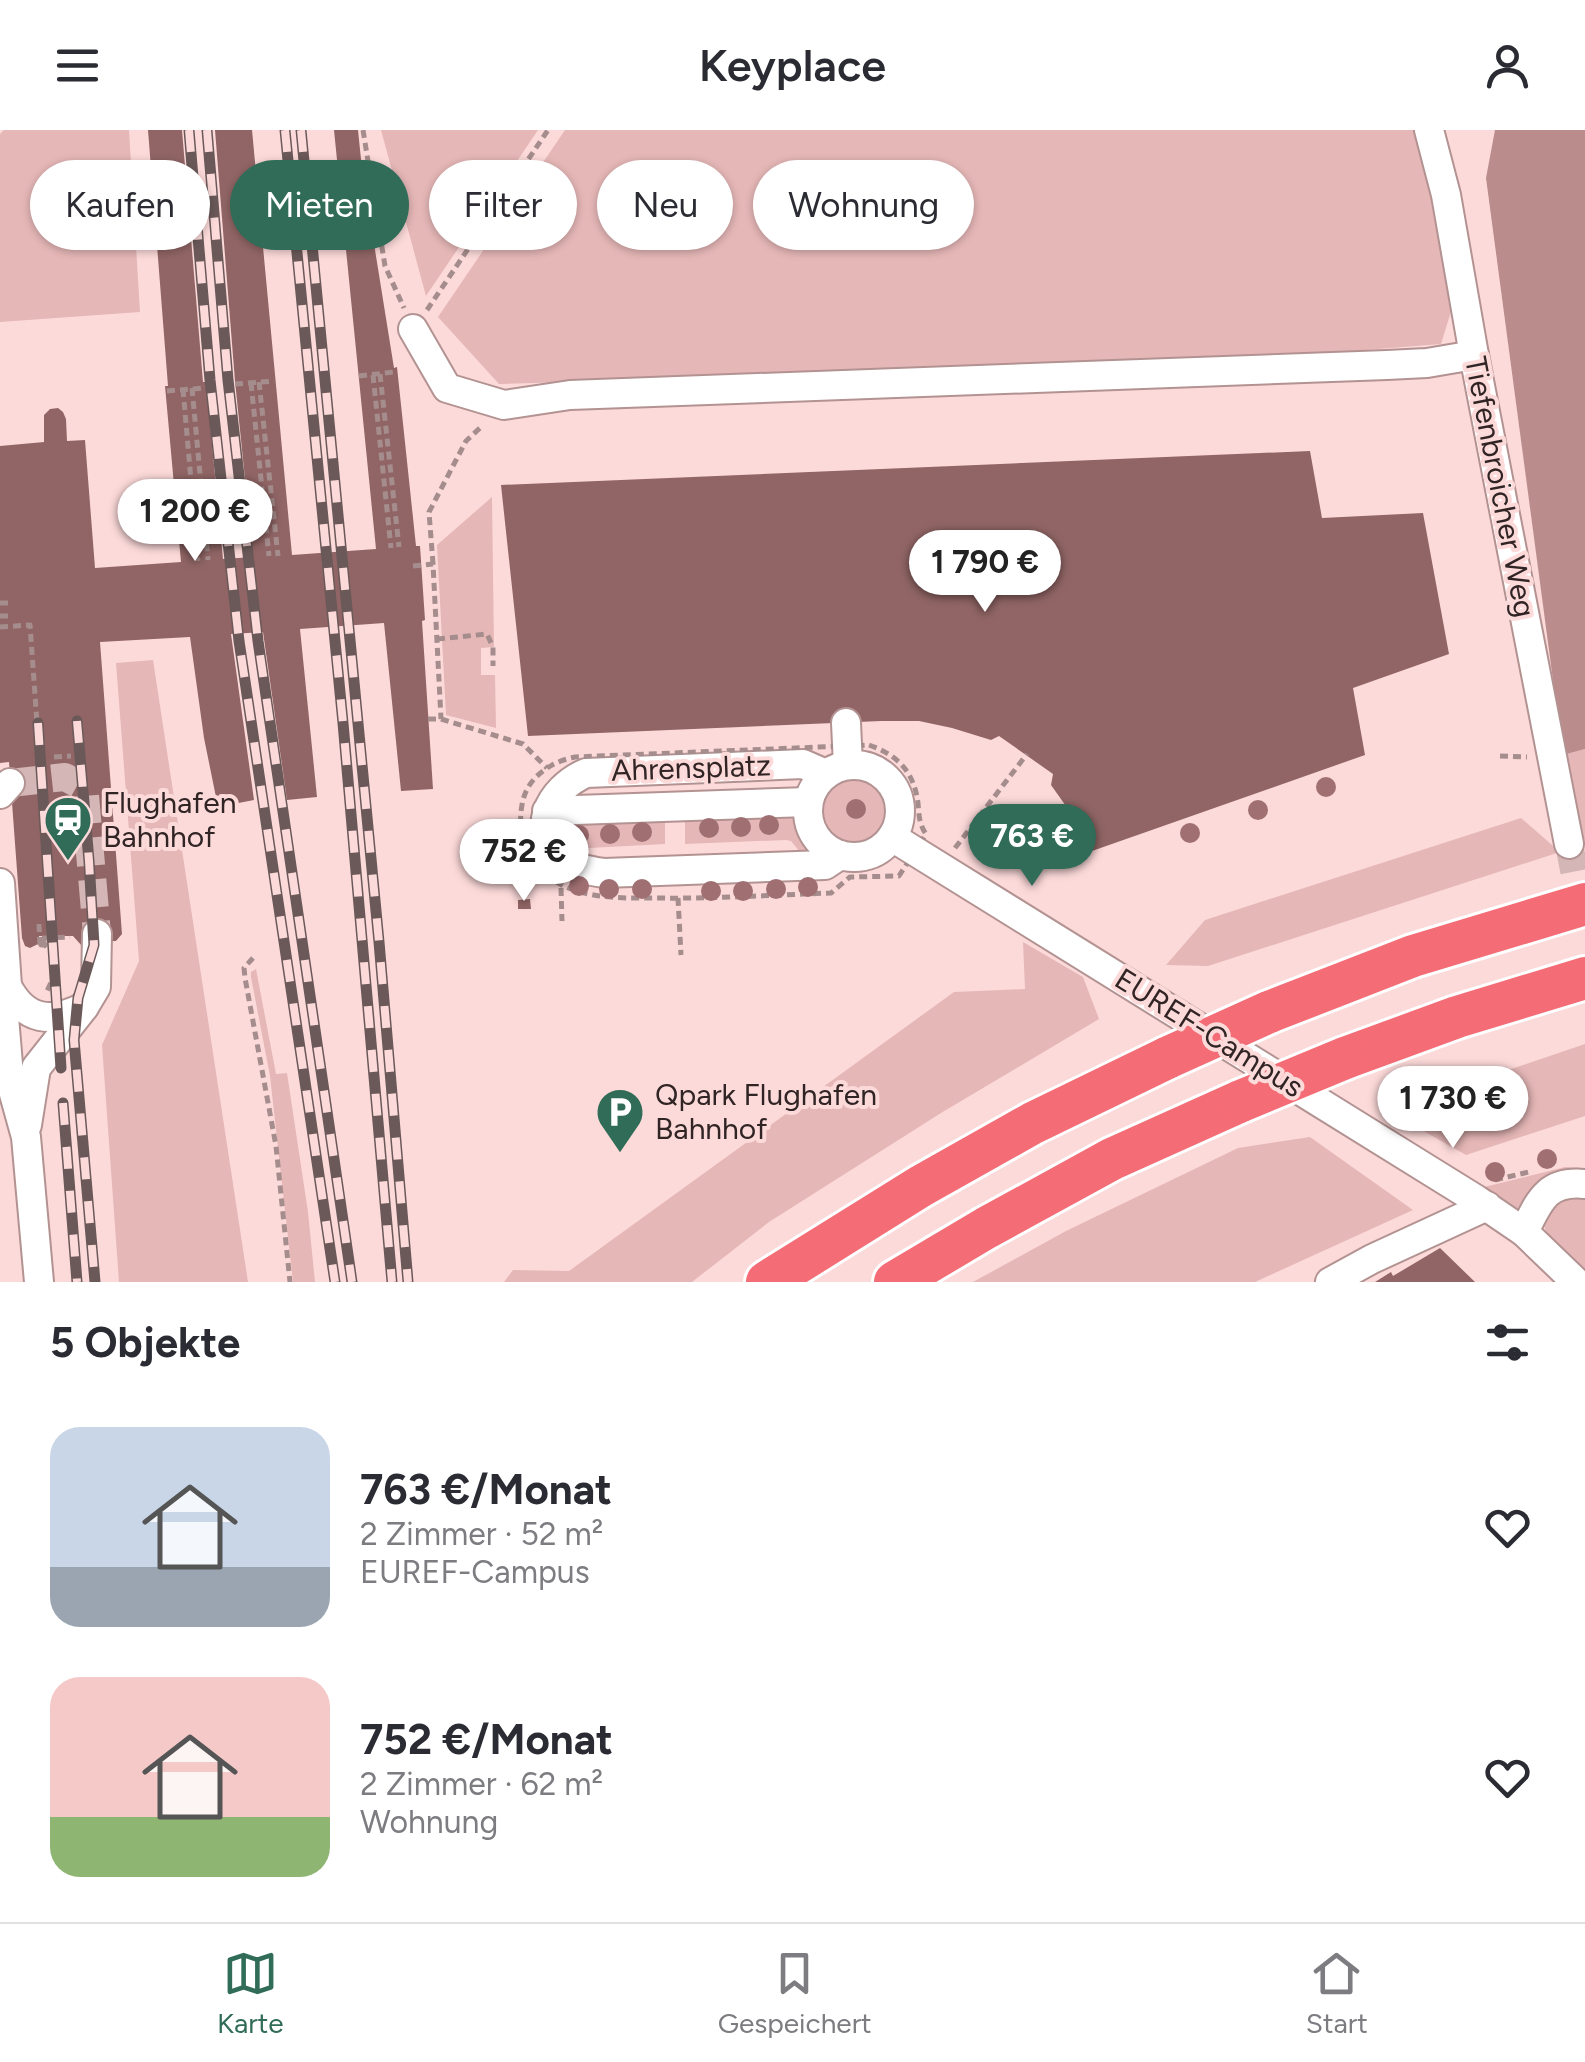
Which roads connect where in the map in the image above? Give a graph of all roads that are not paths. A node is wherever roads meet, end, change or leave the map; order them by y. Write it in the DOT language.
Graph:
graph roads {
  1 [pos="1430,130"];
  2 [pos="414,329"];
  3 [pos="1474,355"];
  4 [pos="846,724"];
  5 [pos="837,769"];
  6 [pos="808,802"];
  7 [pos="547,811"];
  8 [pos="892,837"];
  9 [pos="1568,844"];
  10 [pos="840,855"];
  11 [pos="0,883"];
  12 [pos="1585,904"];
  13 [pos="97,934"];
  14 [pos="2,949"];
  15 [pos="1585,978"];
  16 [pos="7,986"];
  17 [pos="84,1007"];
  18 [pos="26,1137"];
  19 [pos="0,1174"];
  20 [pos="29,1178"];
  21 [pos="1585,1184"];
  22 [pos="1487,1206"];
  23 [pos="1524,1232"];
  24 [pos="38,1282"];
  25 [pos="767,1282"];
  26 [pos="895,1282"];
  27 [pos="1330,1282"];
  28 [pos="1576,1282"];
  1 -- 3 [label="street, Tiefenbroicher Weg"];
  2 -- 3 [label="street"];
  3 -- 9 [label="street, Tiefenbroicher Weg"];
  4 -- 5 [label="street"];
  5 -- 6 [label="street"];
  5 -- 7 [label="street, Ahrensplatz"];
  5 -- 8 [label="street"];
  6 -- 7 [label="street"];
  6 -- 10 [label="street"];
  7 -- 10 [label="street"];
  8 -- 10 [label="street"];
  8 -- 22 [label="street, EUREF-Campus"];
  11 -- 14 [label="street"];
  12 -- 25 [label="highway, bridge"];
  13 -- 17 [label="street"];
  14 -- 16 [label="street"];
  15 -- 26 [label="highway, bridge"];
  16 -- 17 [label="street"];
  16 -- 18 [label="street"];
  17 -- 18 [label="street"];
  18 -- 20 [label="street"];
  19 -- 20 [label="street"];
  20 -- 24 [label="street"];
  21 -- 23 [label="street"];
  22 -- 23 [label="street, EUREF-Campus"];
  22 -- 27 [label="street"];
  23 -- 28 [label="street"];
}
